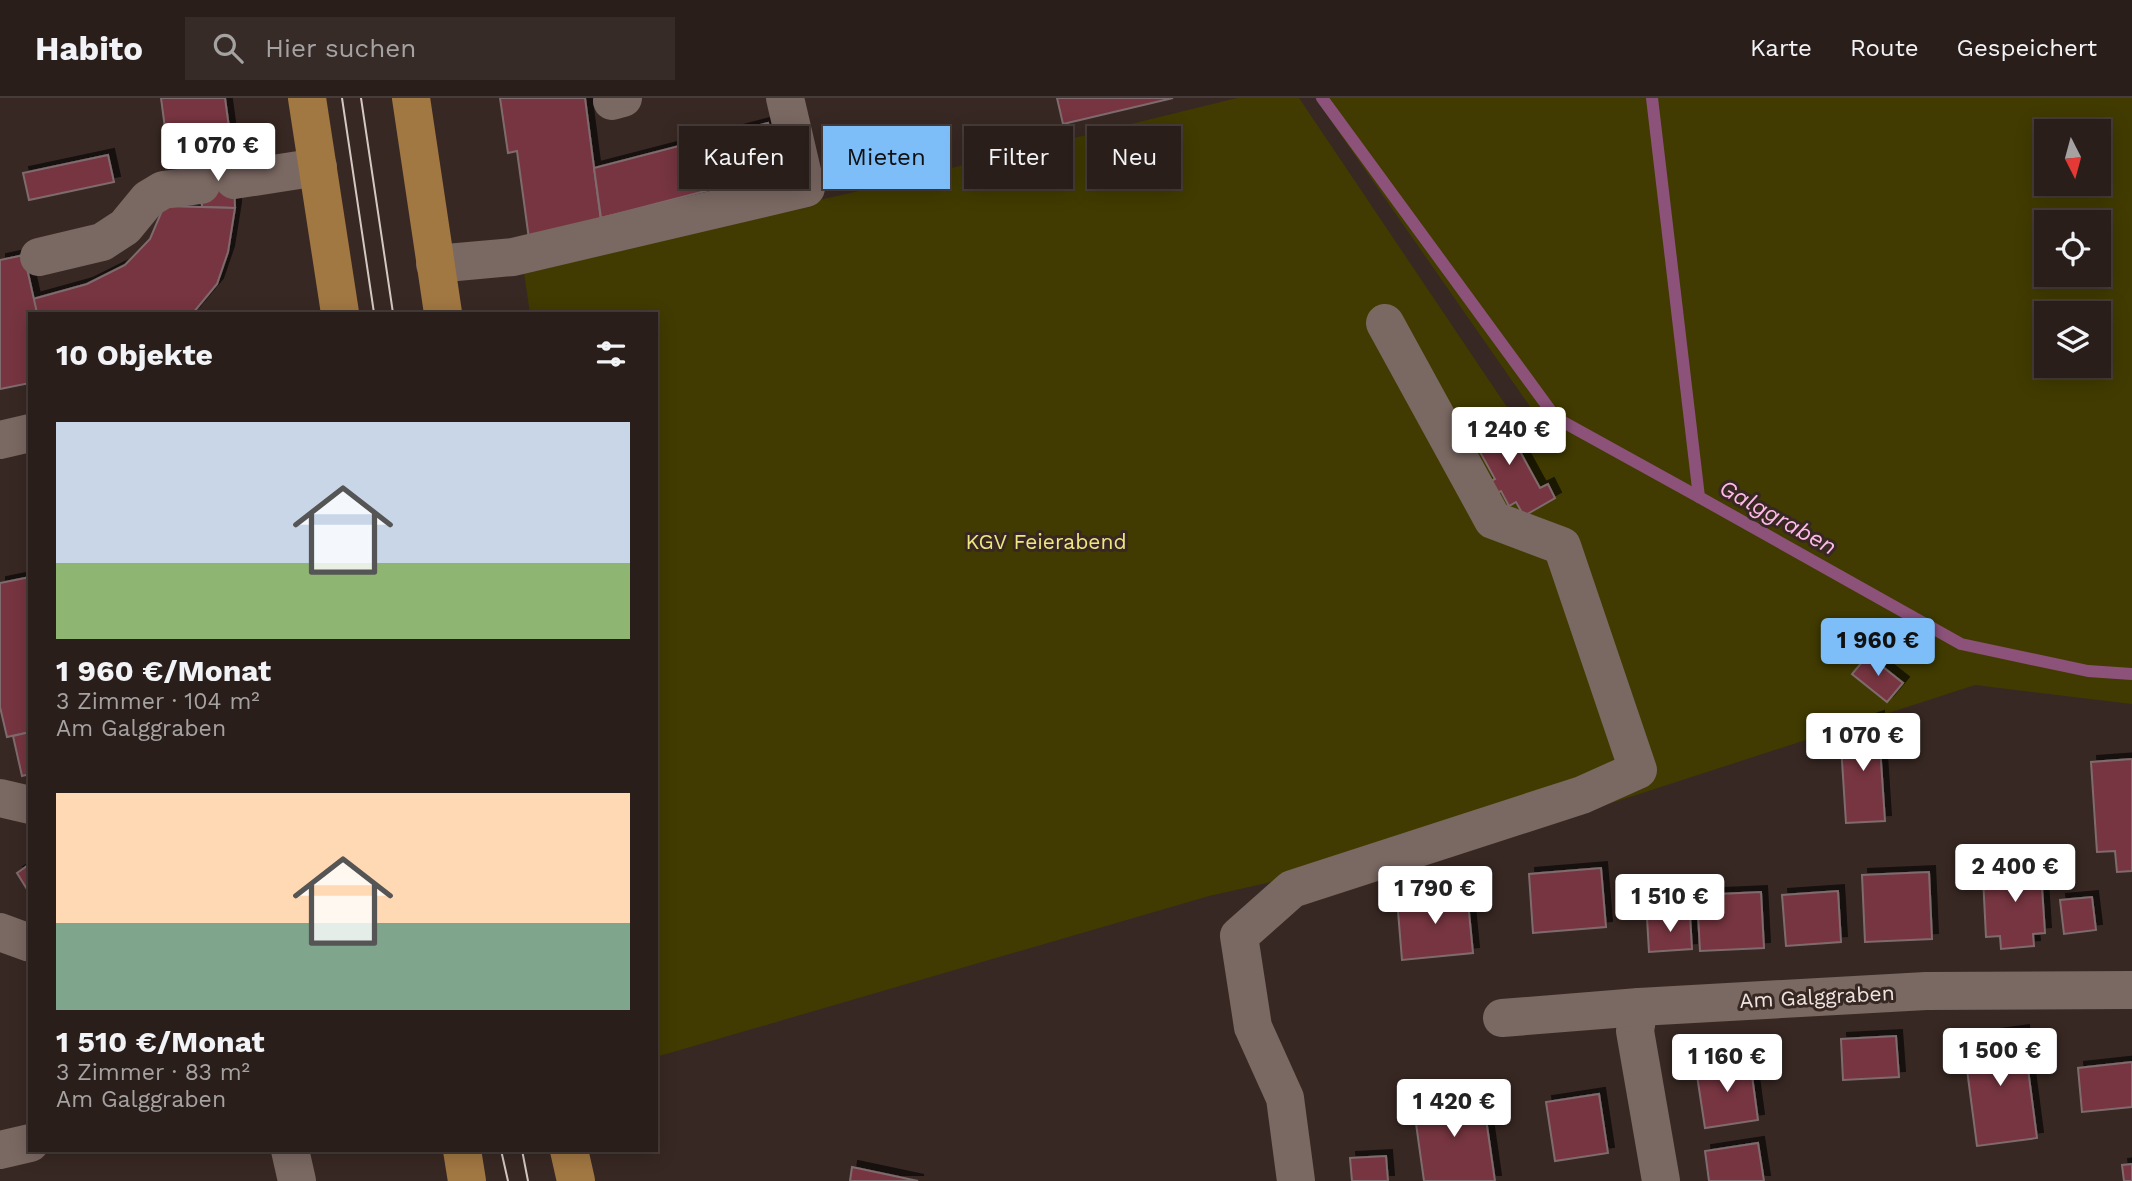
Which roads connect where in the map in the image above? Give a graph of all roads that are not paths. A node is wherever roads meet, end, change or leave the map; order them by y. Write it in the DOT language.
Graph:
graph roads {
  1 [pos="307,98"];
  2 [pos="411,98"];
  3 [pos="785,98"];
  4 [pos="318,167"];
  5 [pos="39,257"];
  6 [pos="435,264"];
  7 [pos="340,312"];
  8 [pos="443,312"];
  9 [pos="1385,323"];
  10 [pos="28,433"];
  11 [pos="0,440"];
  12 [pos="0,798"];
  13 [pos="28,805"];
  14 [pos="0,932"];
  15 [pos="28,942"];
  16 [pos="2132,990"];
  17 [pos="1639,1006"];
  18 [pos="1502,1018"];
  19 [pos="28,1143"];
  20 [pos="0,1150"];
  21 [pos="291,1152"];
  22 [pos="463,1152"];
  23 [pos="569,1152"];
  24 [pos="0,1173"];
  25 [pos="2,1181"];
  26 [pos="298,1181"];
  27 [pos="467,1181"];
  28 [pos="576,1181"];
  29 [pos="1296,1181"];
  30 [pos="1661,1181"];
  1 -- 4 [label="main road"];
  2 -- 6 [label="main road"];
  3 -- 6 [label="street"];
  4 -- 5 [label="street"];
  4 -- 7 [label="main road"];
  6 -- 8 [label="main road"];
  9 -- 29 [label="street"];
  10 -- 11 [label="street"];
  12 -- 13 [label="street"];
  14 -- 15 [label="street"];
  16 -- 17 [label="street, Am Galggraben"];
  17 -- 18 [label="street, Am Galggraben"];
  17 -- 30 [label="street"];
  19 -- 20 [label="street"];
  21 -- 26 [label="street"];
  22 -- 27 [label="main road"];
  23 -- 28 [label="main road"];
  24 -- 25 [label="street"];
}
